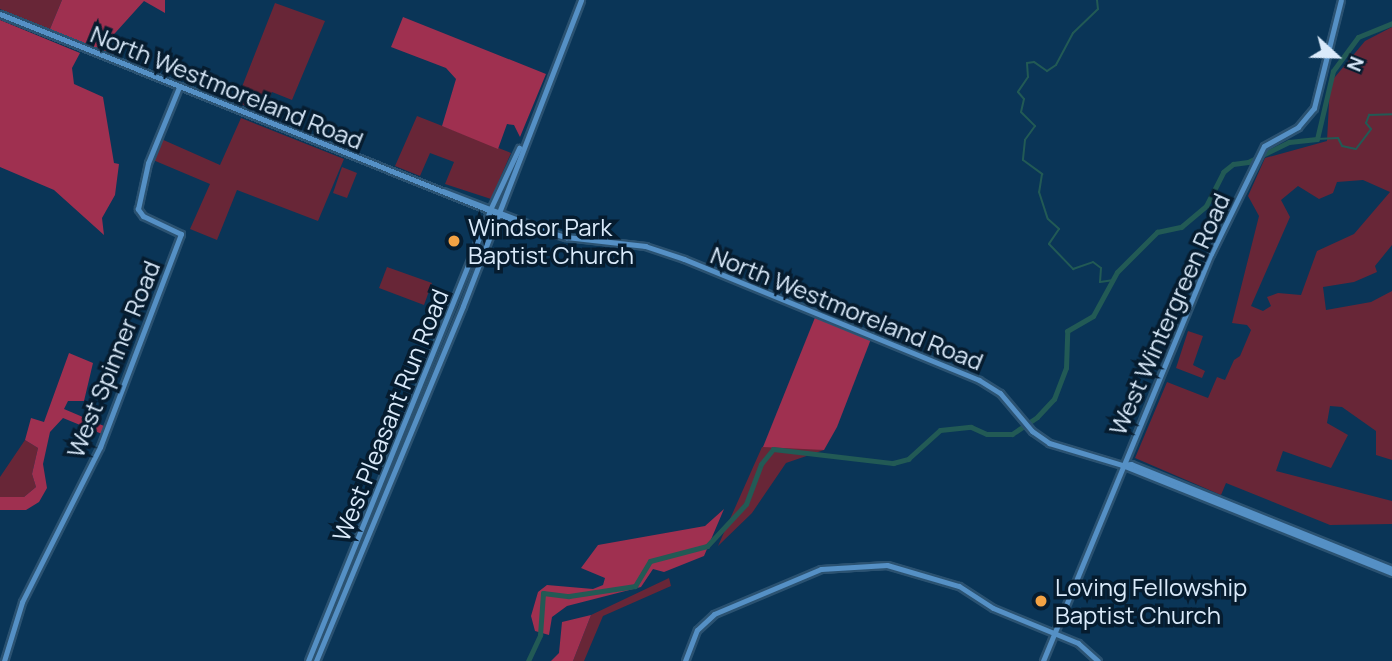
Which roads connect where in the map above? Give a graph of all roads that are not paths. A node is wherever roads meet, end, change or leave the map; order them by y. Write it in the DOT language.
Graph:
graph roads {
  1 [pos="581,0"];
  2 [pos="1340,0"];
  3 [pos="0,14"];
  4 [pos="178,87"];
  5 [pos="493,210"];
  6 [pos="476,257"];
  7 [pos="1122,465"];
  8 [pos="1390,570"];
  9 [pos="1054,633"];
  10 [pos="4,661"];
  11 [pos="308,661"];
  12 [pos="316,661"];
  13 [pos="685,661"];
  14 [pos="1043,661"];
  15 [pos="1098,661"];
  1 -- 5 [label="main road, West Pleasant Run Road"];
  2 -- 7 [label="main road, West Wintergreen Road"];
  3 -- 4 [label="main road, North Westmoreland Road"];
  4 -- 5 [label="main road, North Westmoreland Road"];
  4 -- 10 [label="main road, West Spinner Road"];
  5 -- 6 [label="main road, West Pleasant Run Road"];
  5 -- 7 [label="main road, North Westmoreland Road"];
  6 -- 11 [label="main road, West Pleasant Run Road"];
  6 -- 12 [label="main road, West Pleasant Run Road"];
  7 -- 8 [label="main road, North Westmoreland Road"];
  7 -- 9 [label="main road, West Wintergreen Road"];
  9 -- 13 [label="main road"];
  9 -- 14 [label="main road, West Wintergreen Road"];
  9 -- 15 [label="main road"];
}
